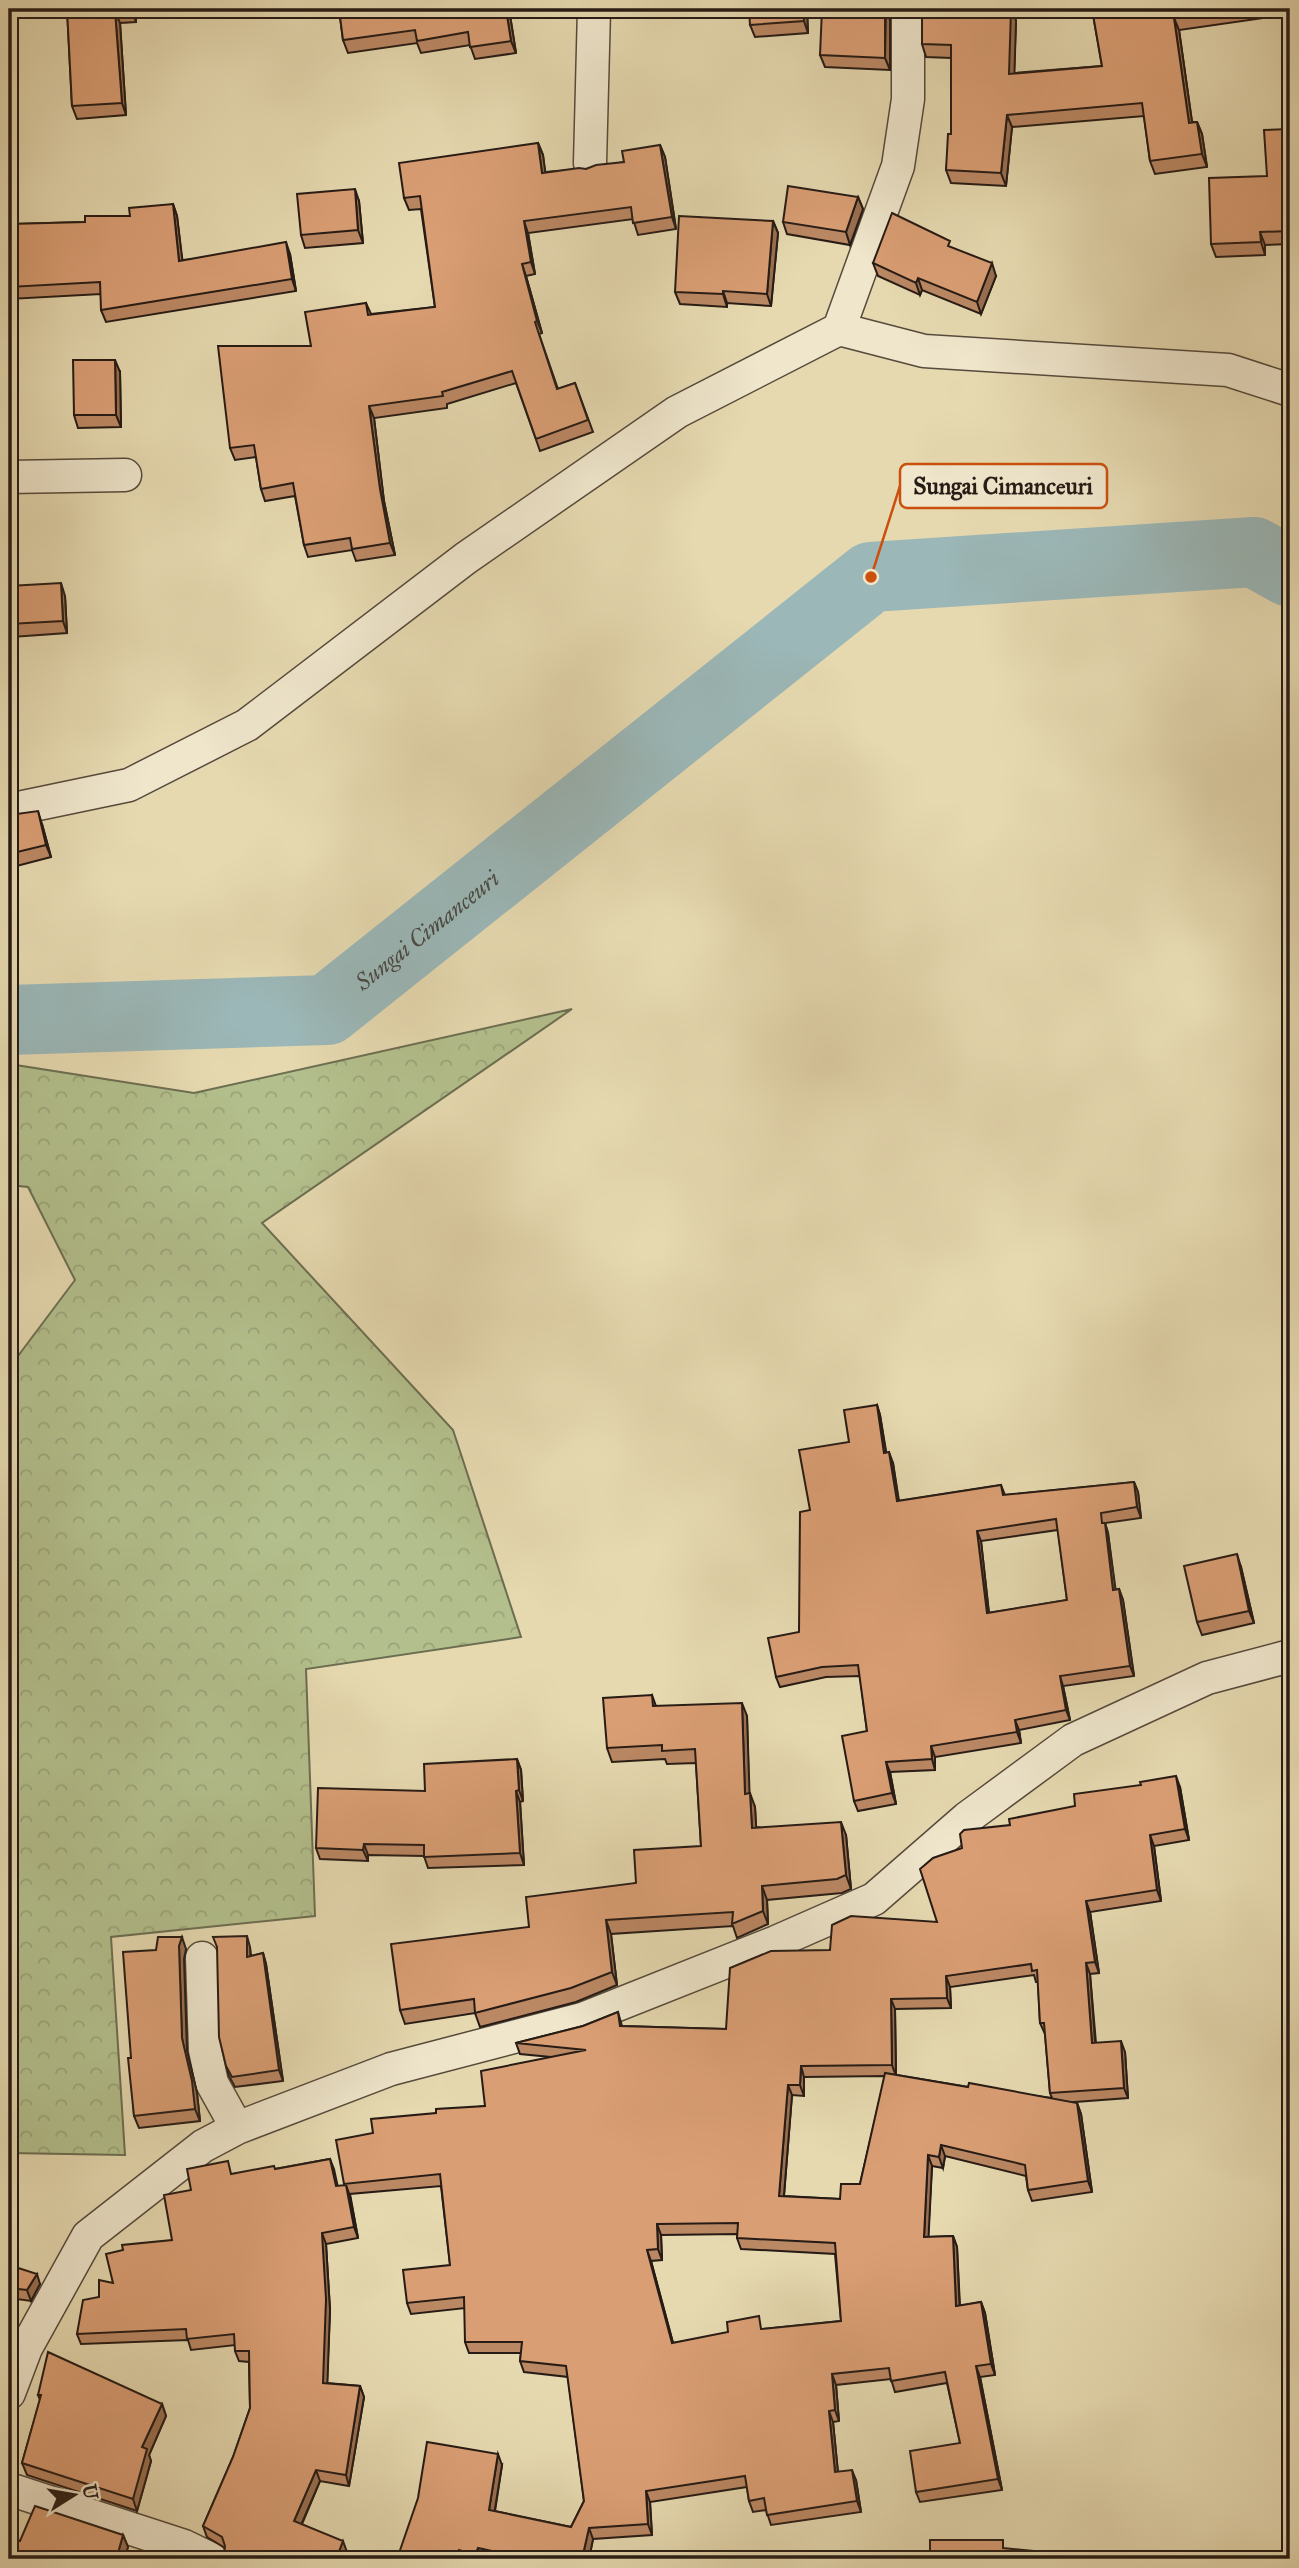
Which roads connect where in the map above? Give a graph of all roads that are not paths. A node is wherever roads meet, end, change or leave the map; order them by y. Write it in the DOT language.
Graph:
graph roads {
  1 [pos="594,9"];
  2 [pos="908,9"];
  3 [pos="590,163"];
  4 [pos="839,329"];
  5 [pos="1290,390"];
  6 [pos="125,475"];
  7 [pos="9,477"];
  8 [pos="9,810"];
  9 [pos="1290,1656"];
  10 [pos="202,1958"];
  11 [pos="237,2128"];
  12 [pos="9,2393"];
  13 [pos="9,2489"];
  14 [pos="211,2559"];
  1 -- 3 [label="street"];
  2 -- 4 [label="street"];
  4 -- 5 [label="street"];
  4 -- 8 [label="street"];
  6 -- 7 [label="street"];
  9 -- 11 [label="street"];
  10 -- 11 [label="street"];
  11 -- 12 [label="street"];
  13 -- 14 [label="street"];
}
